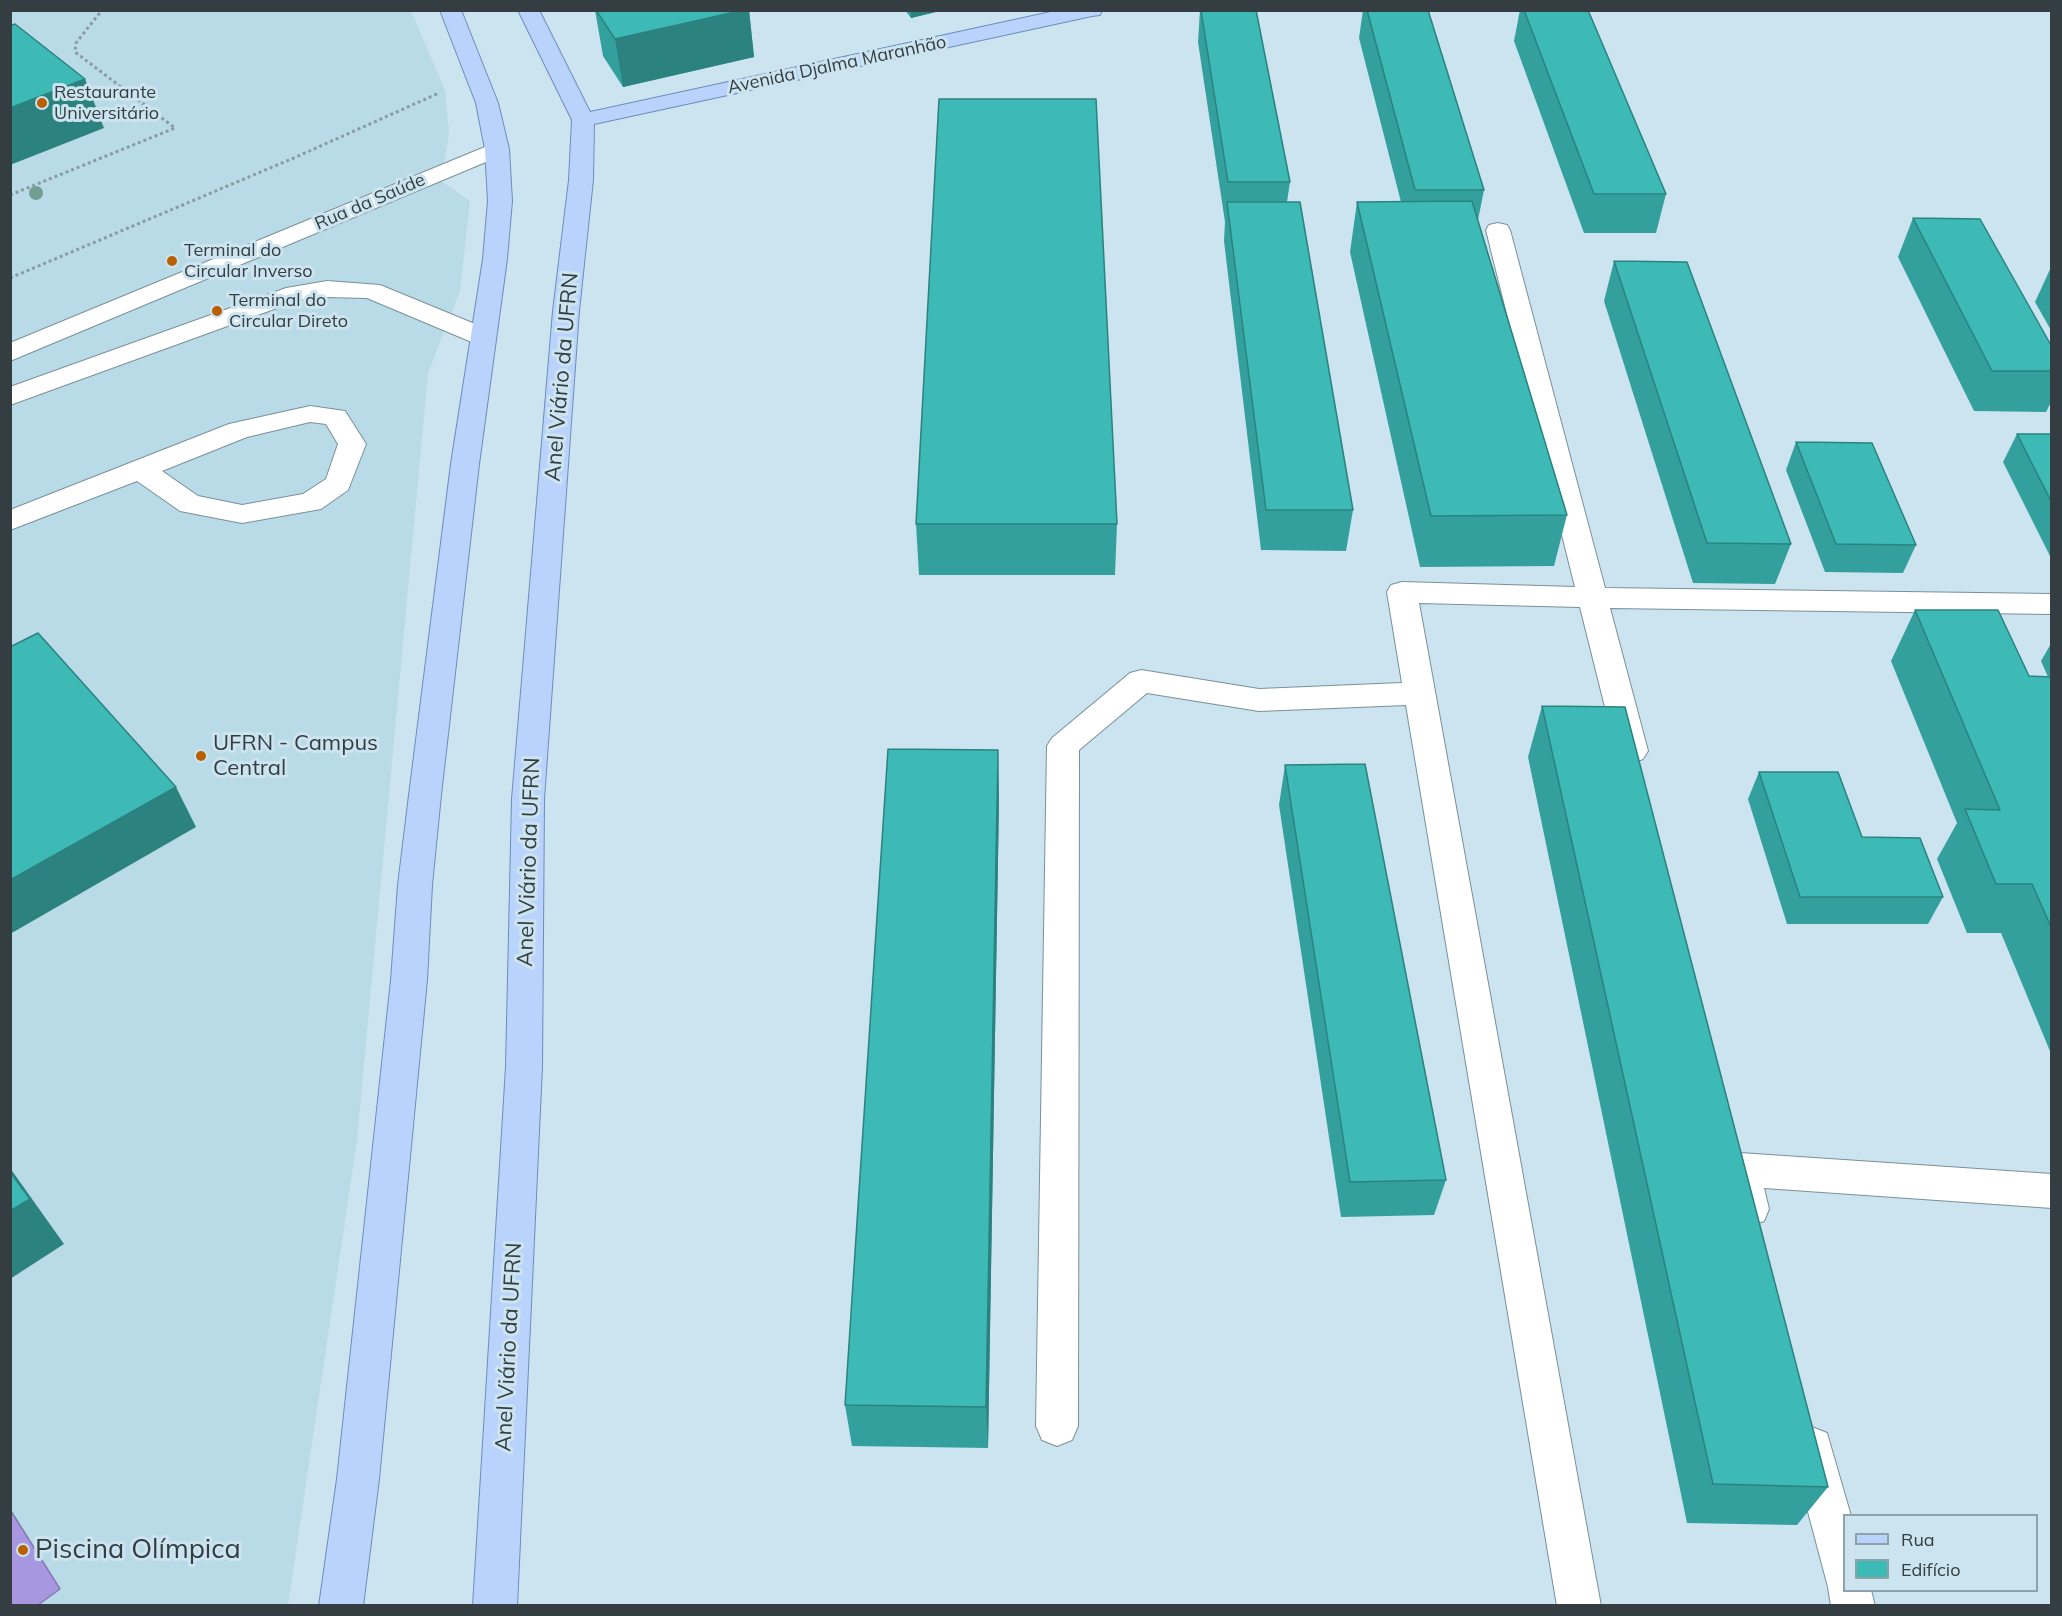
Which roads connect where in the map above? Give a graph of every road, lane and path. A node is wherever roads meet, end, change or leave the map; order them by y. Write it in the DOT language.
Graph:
graph roads {
  1 [pos="102,10"];
  2 [pos="450,10"];
  3 [pos="528,10"];
  4 [pos="1092,10"];
  5 [pos="445,90"];
  6 [pos="583,120"];
  7 [pos="497,149"];
  8 [pos="10,195"];
  9 [pos="1498,230"];
  10 [pos="10,278"];
  11 [pos="483,337"];
  12 [pos="10,353"];
  13 [pos="10,397"];
  14 [pos="140,469"];
  15 [pos="10,521"];
  16 [pos="1592,597"];
  17 [pos="2052,604"];
  18 [pos="1419,693"];
  19 [pos="1640,780"];
  20 [pos="2052,1191"];
  21 [pos="1758,1239"];
  22 [pos="1803,1411"];
  23 [pos="1057,1426"];
  24 [pos="1843,1564"];
  25 [pos="341,1605"];
  26 [pos="495,1605"];
  27 [pos="1579,1605"];
  1 -- 8 [label="path"];
  2 -- 7 [label="main road"];
  3 -- 6 [label="main road"];
  4 -- 6 [label="main road, Avenida Djalma Maranhão"];
  5 -- 10 [label="path"];
  6 -- 26 [label="main road, Anel Viário da UFRN"];
  7 -- 11 [label="main road"];
  7 -- 12 [label="lane, Rua da Saúde"];
  9 -- 16 [label="lane"];
  11 -- 13 [label="lane"];
  11 -- 25 [label="main road"];
  14 -- 14 [label="lane"];
  14 -- 15 [label="lane"];
  16 -- 17 [label="lane"];
  16 -- 18 [label="lane"];
  16 -- 19 [label="lane"];
  18 -- 23 [label="lane"];
  18 -- 27 [label="lane"];
  20 -- 21 [label="lane"];
  22 -- 24 [label="lane"];
}
